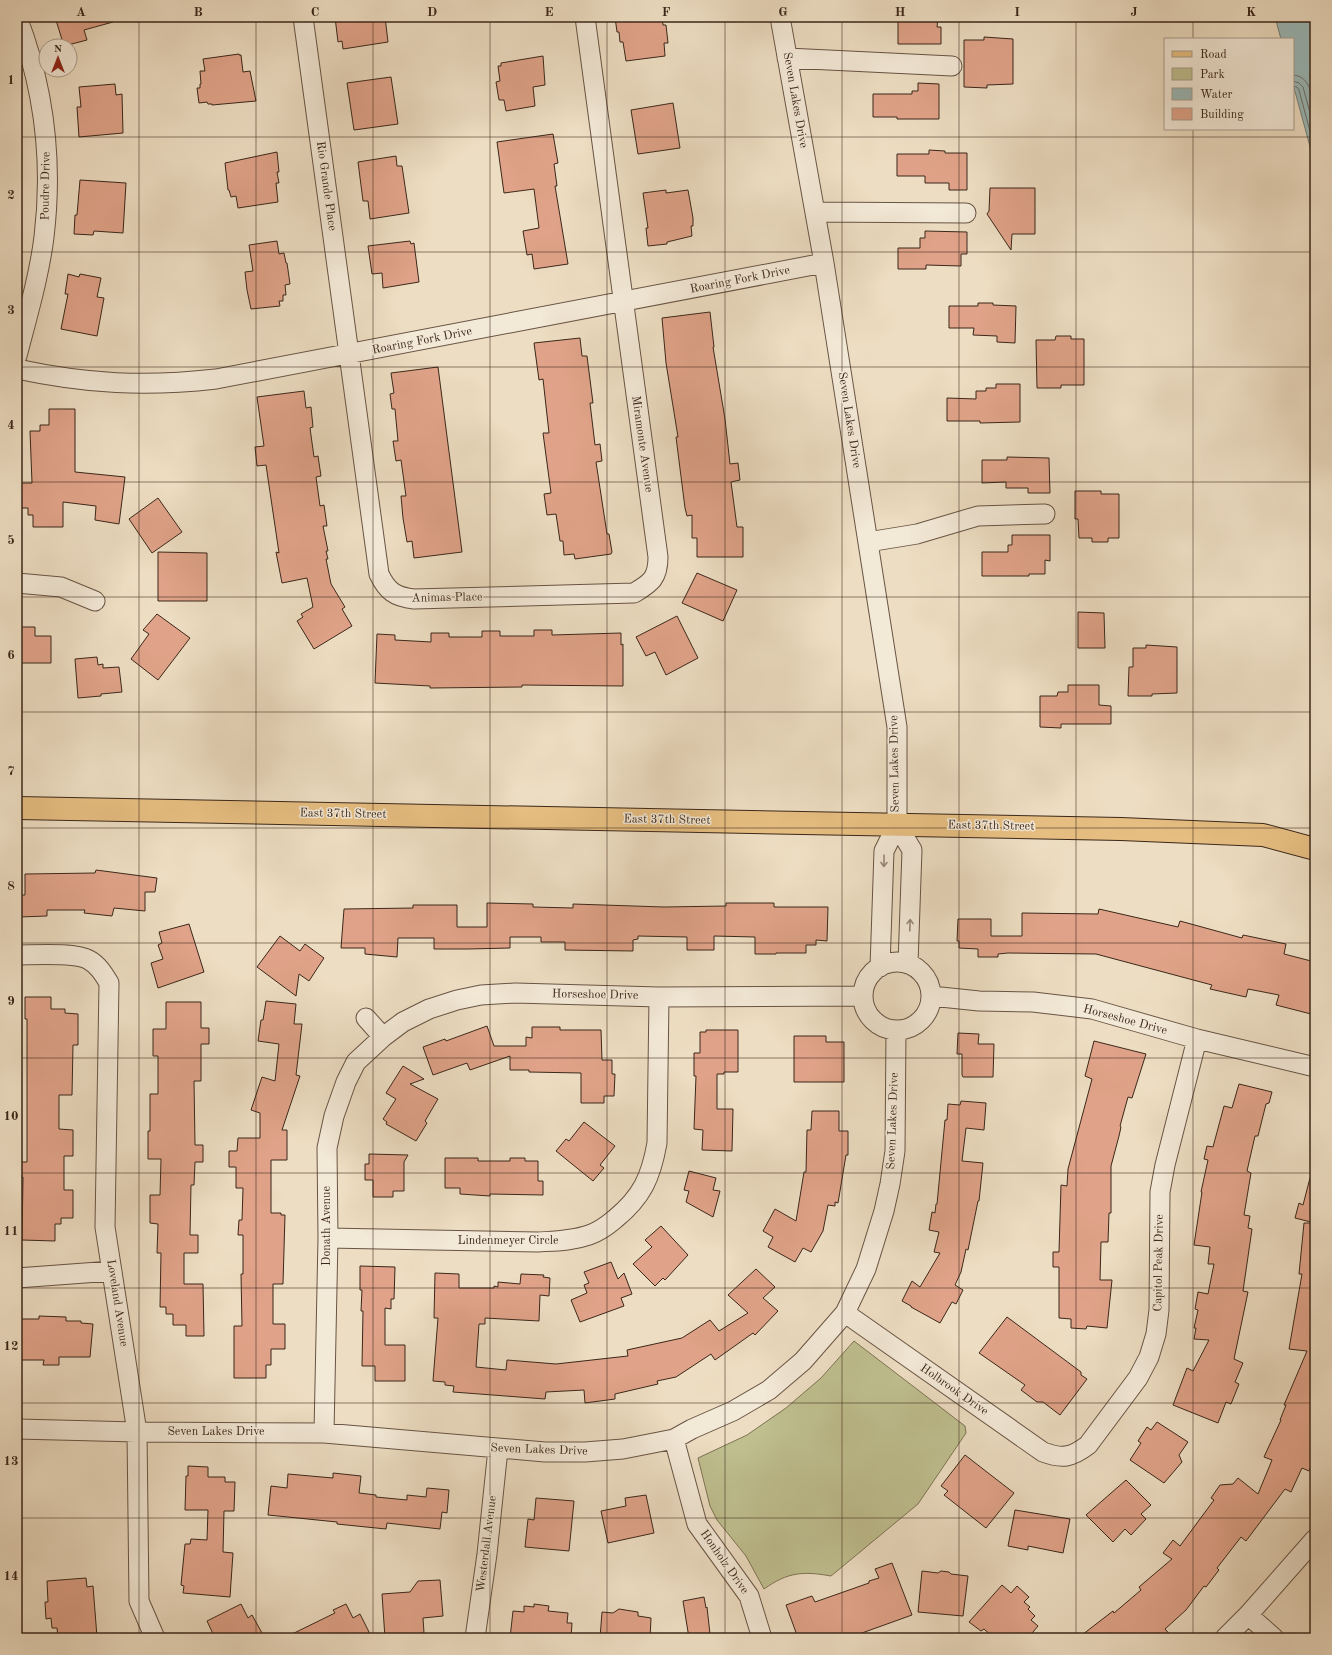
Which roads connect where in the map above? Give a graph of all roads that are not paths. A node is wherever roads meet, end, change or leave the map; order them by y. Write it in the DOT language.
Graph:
graph roads {
  1 [pos="17,17"];
  2 [pos="304,17"];
  3 [pos="585,17"];
  4 [pos="780,17"];
  5 [pos="787,58"];
  6 [pos="952,66"];
  7 [pos="815,212"];
  8 [pos="966,213"];
  9 [pos="824,263"];
  10 [pos="623,302"];
  11 [pos="349,354"];
  12 [pos="17,356"];
  13 [pos="17,369"];
  14 [pos="1045,514"];
  15 [pos="868,542"];
  16 [pos="17,583"];
  17 [pos="650,584"];
  18 [pos="95,601"];
  19 [pos="17,808"];
  20 [pos="897,824"];
  21 [pos="1315,850"];
  22 [pos="17,955"];
  23 [pos="908,964"];
  24 [pos="880,967"];
  25 [pos="863,996"];
  26 [pos="931,996"];
  27 [pos="659,997"];
  28 [pos="366,1018"];
  29 [pos="896,1030"];
  30 [pos="383,1037"];
  31 [pos="1197,1039"];
  32 [pos="1315,1067"];
  33 [pos="328,1238"];
  34 [pos="112,1271"];
  35 [pos="17,1278"];
  36 [pos="845,1313"];
  37 [pos="17,1429"];
  38 [pos="137,1432"];
  39 [pos="324,1433"];
  40 [pos="674,1439"];
  41 [pos="498,1449"];
  42 [pos="1066,1456"];
  43 [pos="1315,1539"];
  44 [pos="1248,1615"];
  45 [pos="155,1638"];
  46 [pos="475,1638"];
  47 [pos="762,1638"];
  48 [pos="1225,1638"];
  49 [pos="1274,1638"];
  1 -- 12 [label="street, Poudre Drive"];
  2 -- 11 [label="street, Rio Grande Place"];
  3 -- 10 [label="street"];
  4 -- 5 [label="street, Seven Lakes Drive"];
  5 -- 6 [label="street"];
  5 -- 7 [label="street, Seven Lakes Drive"];
  7 -- 8 [label="street"];
  7 -- 9 [label="street, Seven Lakes Drive"];
  9 -- 10 [label="street, Roaring Fork Drive"];
  9 -- 15 [label="street, Seven Lakes Drive"];
  10 -- 11 [label="street, Roaring Fork Drive"];
  10 -- 17 [label="street, Miramonte Avenue"];
  11 -- 13 [label="street, Roaring Fork Drive"];
  11 -- 17 [label="street, Animas Place"];
  14 -- 15 [label="street"];
  15 -- 20 [label="street, Seven Lakes Drive"];
  16 -- 18 [label="street"];
  19 -- 20 [label="main road, East 37th Street"];
  20 -- 21 [label="main road, East 37th Street"];
  23 -- 20 [label="street, Seven Lakes Drive, one-way"];
  20 -- 24 [label="street, Seven Lakes Drive, one-way"];
  22 -- 34 [label="street, Loveland Avenue"];
  23 -- 24 [label="street"];
  23 -- 26 [label="street"];
  24 -- 25 [label="street"];
  25 -- 27 [label="street, Horseshoe Drive"];
  25 -- 29 [label="street"];
  26 -- 29 [label="street"];
  26 -- 31 [label="street, Horseshoe Drive"];
  27 -- 30 [label="street, Horseshoe Drive"];
  27 -- 33 [label="street, Lindenmeyer Circle"];
  28 -- 30 [label="street"];
  29 -- 36 [label="street, Seven Lakes Drive"];
  30 -- 33 [label="street, Donath Avenue"];
  31 -- 32 [label="street, Horseshoe Drive"];
  31 -- 42 [label="street, Capitol Peak Drive"];
  33 -- 39 [label="street, Donath Avenue"];
  34 -- 35 [label="street"];
  34 -- 38 [label="street, Loveland Avenue"];
  36 -- 40 [label="street, Seven Lakes Drive"];
  36 -- 42 [label="street, Holbrook Drive"];
  37 -- 38 [label="street, Seven Lakes Drive"];
  38 -- 39 [label="street, Seven Lakes Drive"];
  38 -- 45 [label="street, Loveland Avenue"];
  39 -- 41 [label="street, Seven Lakes Drive"];
  40 -- 41 [label="street, Seven Lakes Drive"];
  40 -- 47 [label="street, Honholz Drive"];
  41 -- 46 [label="street, Westerdall Avenue"];
  43 -- 44 [label="street"];
  44 -- 48 [label="street"];
  44 -- 49 [label="street"];
}
